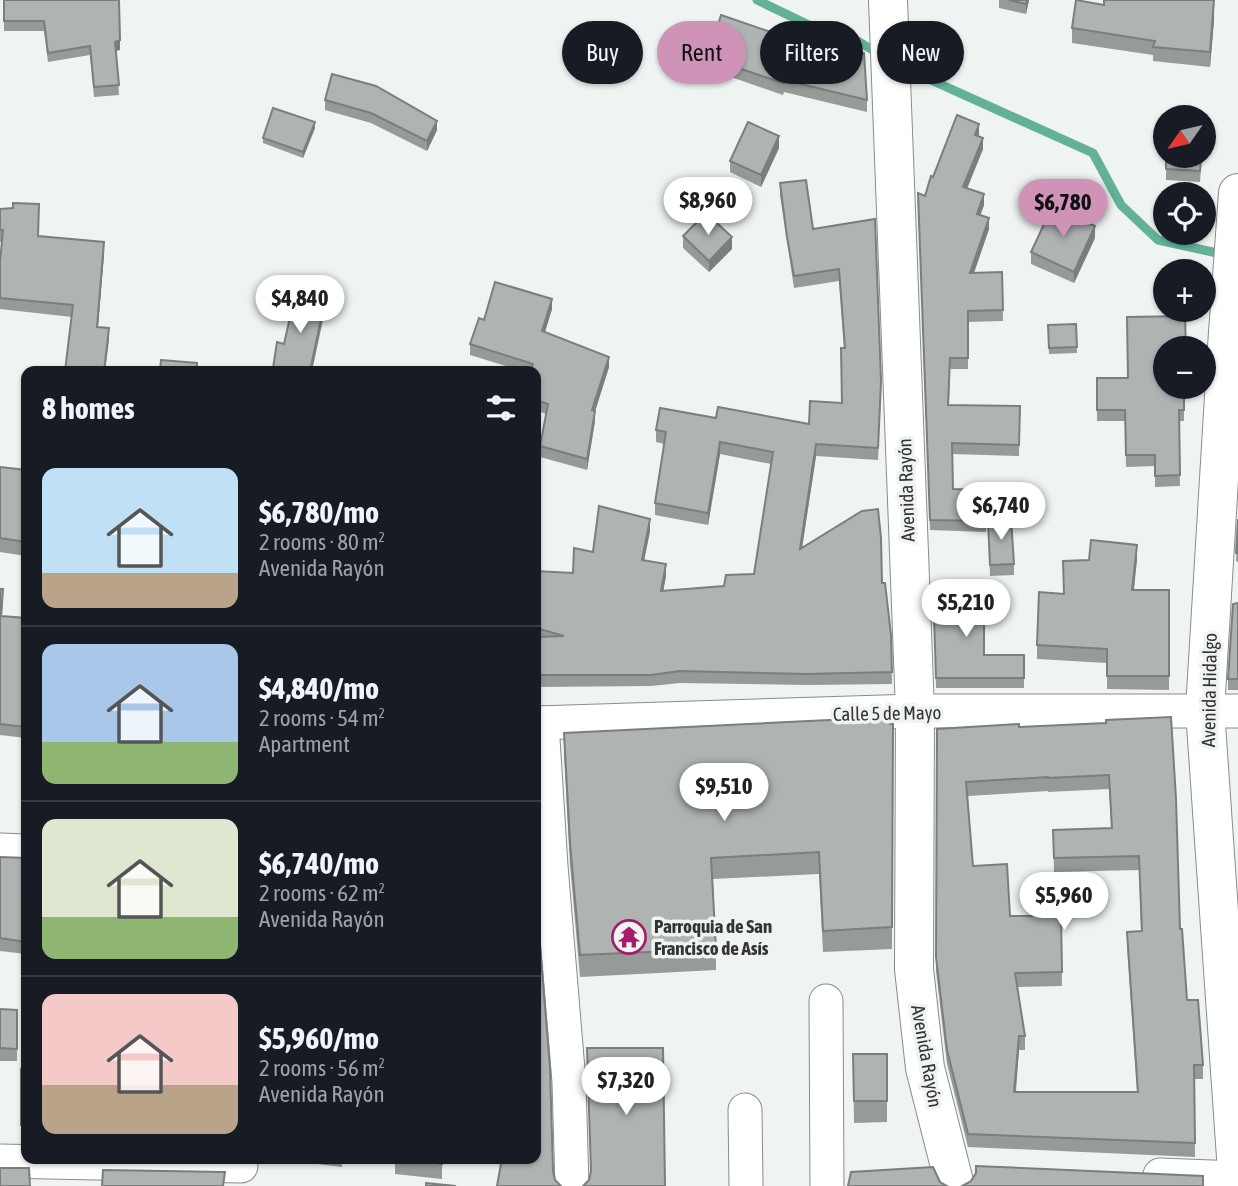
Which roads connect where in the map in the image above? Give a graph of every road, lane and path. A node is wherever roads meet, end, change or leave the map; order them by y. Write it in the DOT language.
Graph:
graph roads {
  1 [pos="888,1"];
  2 [pos="1237,214"];
  3 [pos="1221,710"];
  4 [pos="915,711"];
  5 [pos="541,723"];
  6 [pos="541,794"];
  7 [pos="0,850"];
  8 [pos="21,851"];
  9 [pos="543,866"];
  10 [pos="826,1001"];
  11 [pos="745,1110"];
  12 [pos="0,1161"];
  13 [pos="21,1161"];
  14 [pos="145,1164"];
  15 [pos="242,1166"];
  16 [pos="961,1173"];
  17 [pos="1128,1173"];
  18 [pos="1238,1178"];
  19 [pos="572,1186"];
  20 [pos="746,1186"];
  21 [pos="827,1186"];
  22 [pos="1238,1186"];
  1 -- 4 [label="main road, Avenida Rayón"];
  2 -- 3 [label="main road, Avenida Hidalgo"];
  3 -- 4 [label="street, Calle 5 de Mayo"];
  3 -- 18 [label="main road, Avenida Hidalgo"];
  4 -- 5 [label="street, Calle 5 de Mayo"];
  4 -- 16 [label="main road, Avenida Rayón"];
  6 -- 9 [label="street"];
  7 -- 8 [label="street"];
  9 -- 19 [label="street"];
  10 -- 21 [label="street"];
  11 -- 20 [label="street"];
  12 -- 13 [label="street"];
  14 -- 15 [label="street"];
  17 -- 18 [label="street"];
  18 -- 22 [label="main road, Avenida Hidalgo"];
}
